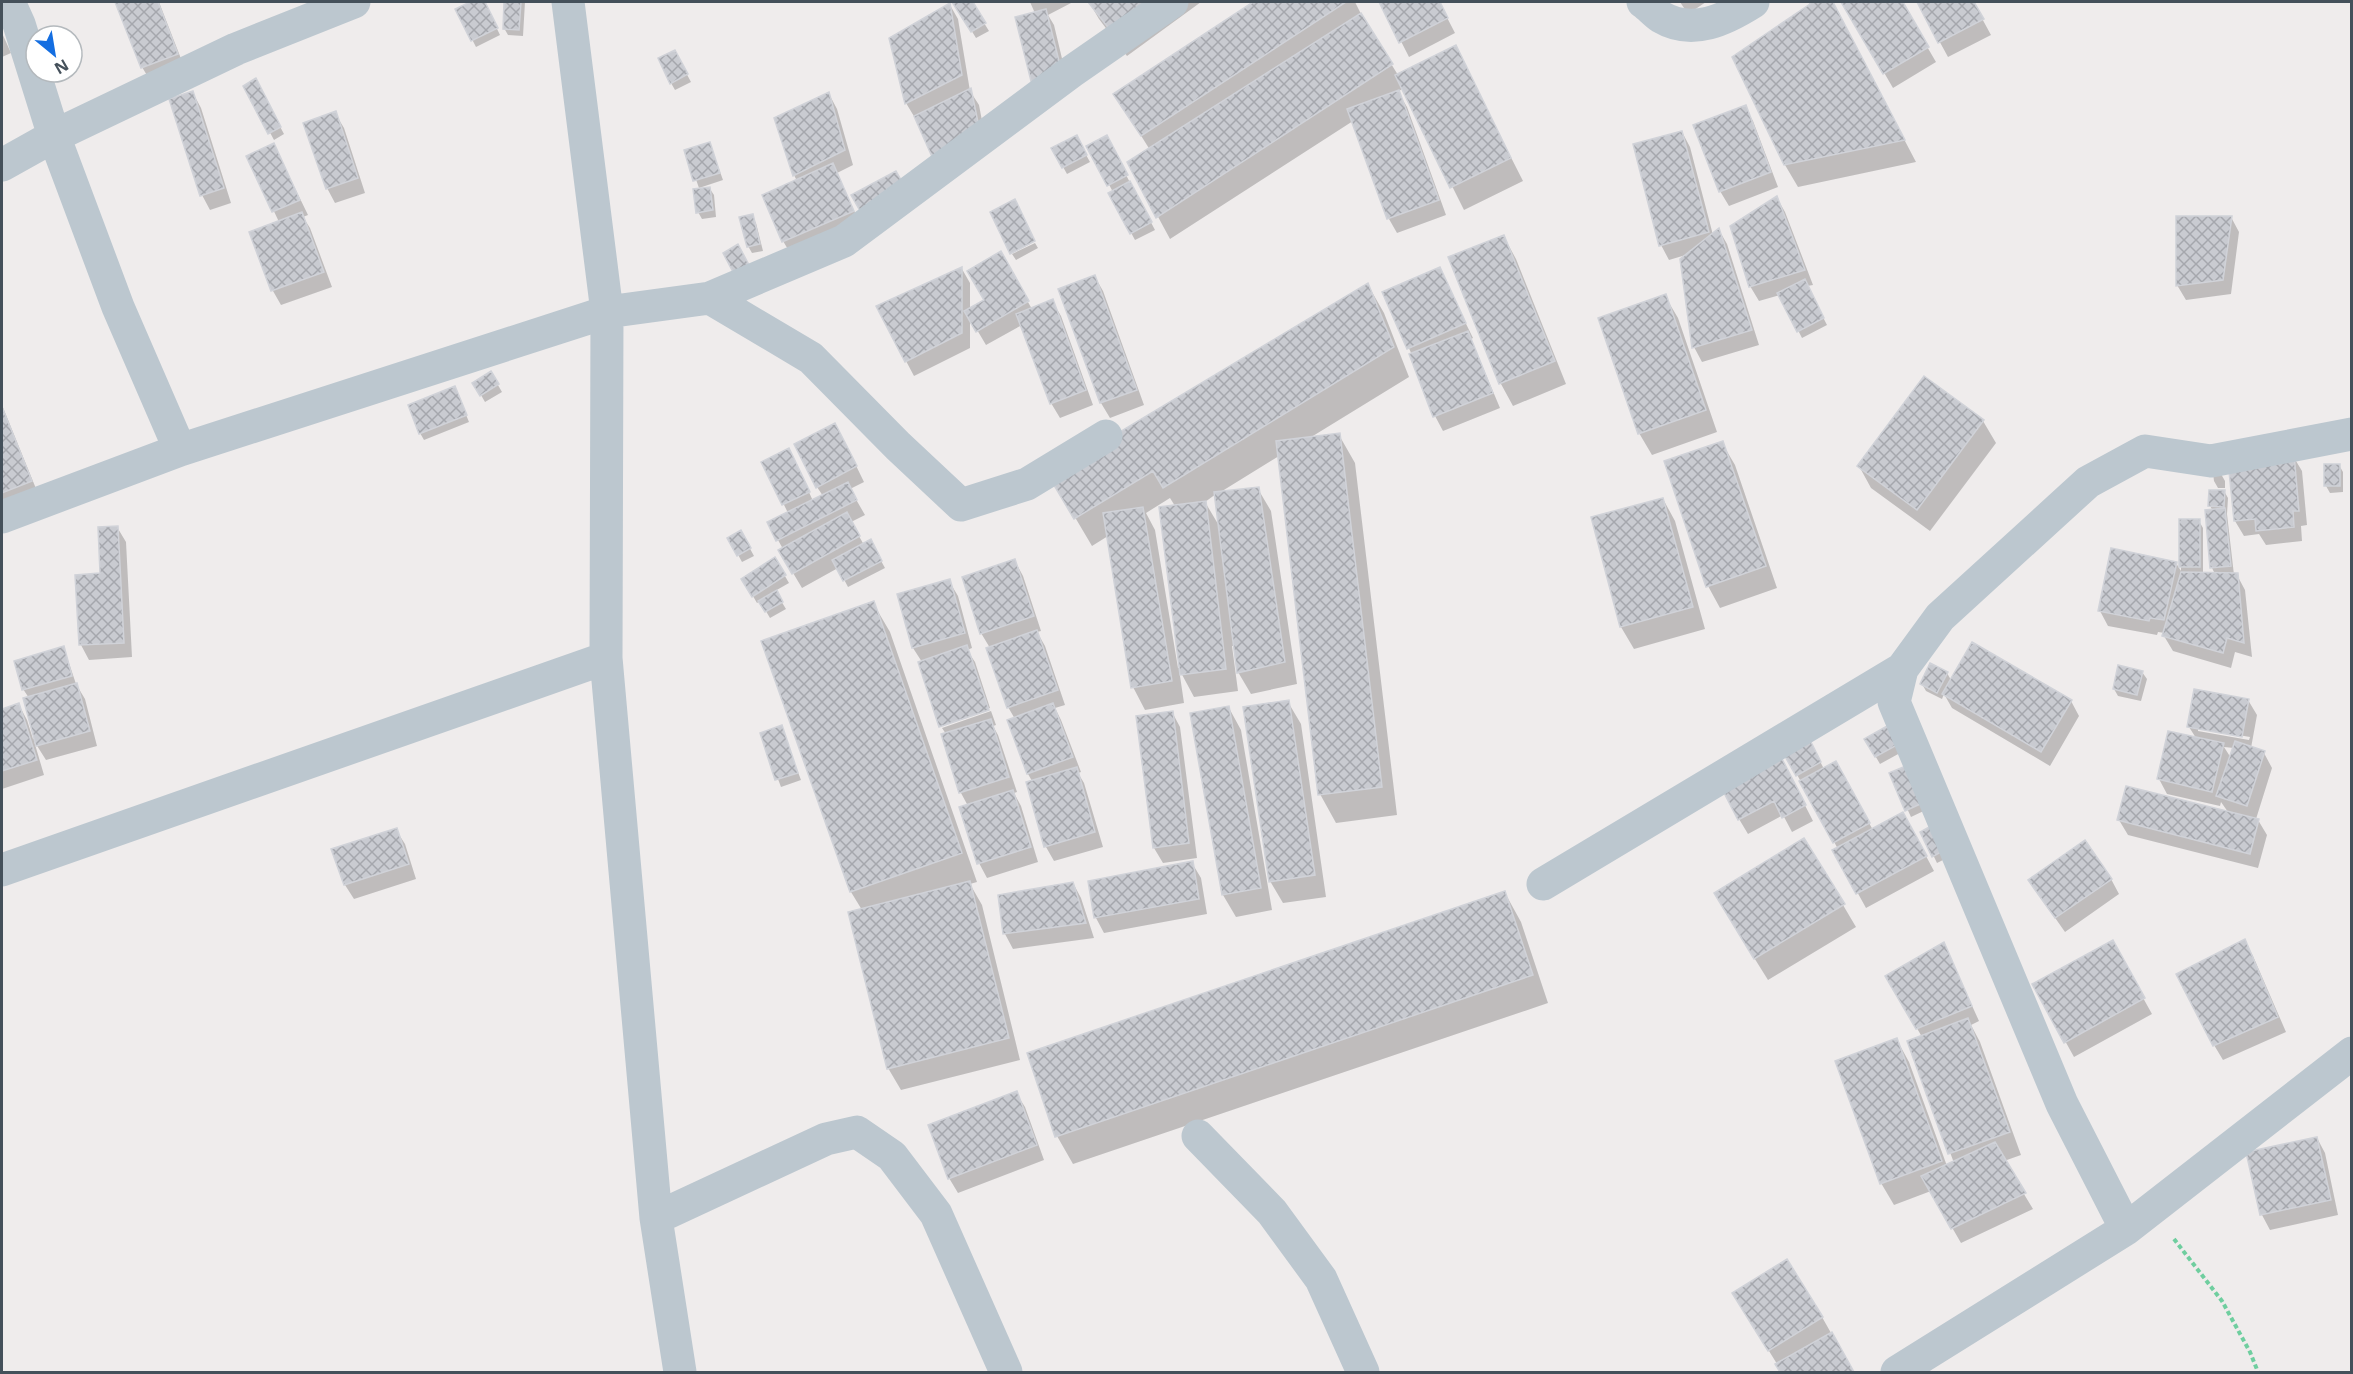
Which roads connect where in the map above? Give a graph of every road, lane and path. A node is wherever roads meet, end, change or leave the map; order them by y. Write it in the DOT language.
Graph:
graph roads {
  1 [pos="9,2"];
  2 [pos="354,2"];
  3 [pos="568,2"];
  4 [pos="1172,2"];
  5 [pos="1643,2"];
  6 [pos="1753,2"];
  7 [pos="54,136"];
  8 [pos="2,165"];
  9 [pos="710,298"];
  10 [pos="607,312"];
  11 [pos="2352,434"];
  12 [pos="1106,436"];
  13 [pos="180,450"];
  14 [pos="2,517"];
  15 [pos="606,658"];
  16 [pos="1902,669"];
  17 [pos="2,870"];
  18 [pos="1543,884"];
  19 [pos="2352,1053"];
  20 [pos="1198,1136"];
  21 [pos="2151,1209"];
  22 [pos="656,1218"];
  23 [pos="2126,1229"];
  24 [pos="680,1372"];
  25 [pos="1006,1372"];
  26 [pos="1363,1372"];
  27 [pos="1897,1372"];
  28 [pos="2258,1372"];
  1 -- 7 [label="street"];
  2 -- 7 [label="street"];
  3 -- 10 [label="street"];
  4 -- 9 [label="street"];
  5 -- 6 [label="street"];
  7 -- 8 [label="street"];
  7 -- 13 [label="street"];
  9 -- 10 [label="street"];
  9 -- 12 [label="street"];
  10 -- 13 [label="street"];
  10 -- 15 [label="street"];
  11 -- 16 [label="street"];
  13 -- 14 [label="street"];
  15 -- 17 [label="street"];
  15 -- 22 [label="street"];
  16 -- 18 [label="street"];
  16 -- 23 [label="street"];
  19 -- 21 [label="street"];
  20 -- 26 [label="street"];
  21 -- 23 [label="street"];
  21 -- 28 [label="path"];
  22 -- 24 [label="street"];
  22 -- 25 [label="street"];
  23 -- 27 [label="street"];
}
